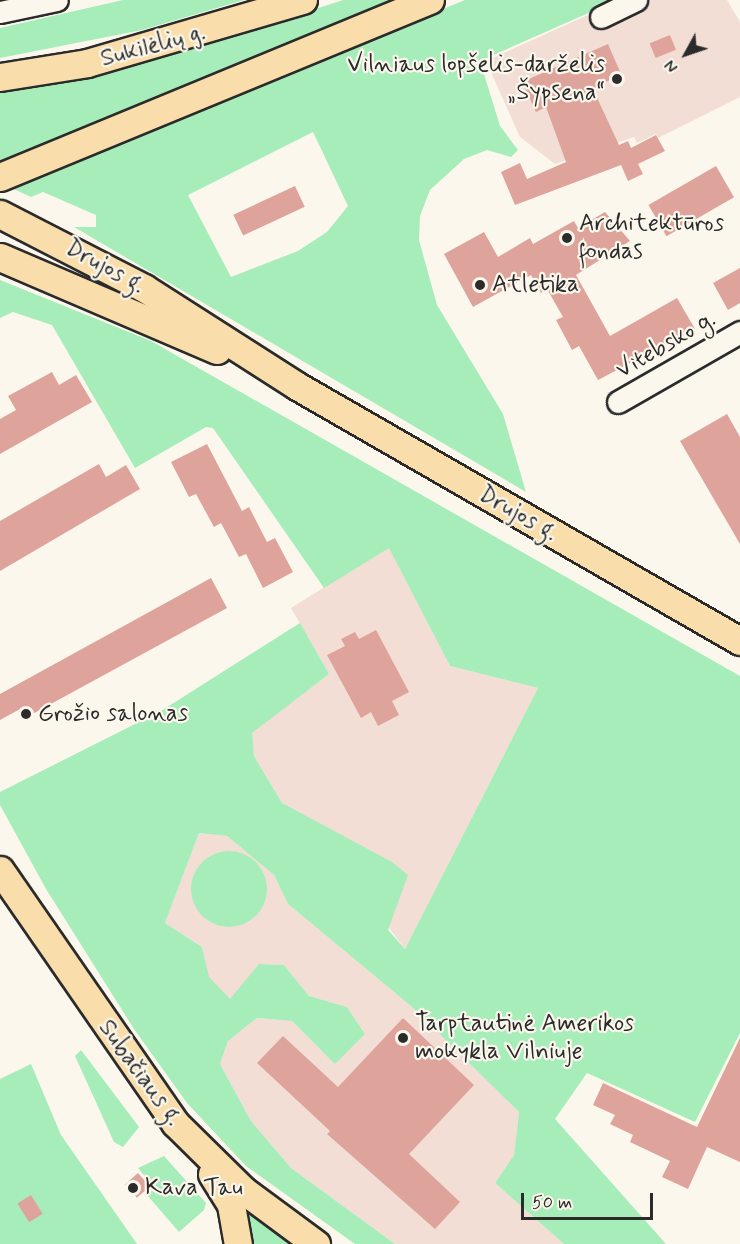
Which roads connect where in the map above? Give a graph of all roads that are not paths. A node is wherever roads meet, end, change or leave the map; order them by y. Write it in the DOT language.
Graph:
graph roads {
  1 [pos="57,0"];
  2 [pos="303,0"];
  3 [pos="430,0"];
  4 [pos="636,0"];
  5 [pos="0,12"];
  6 [pos="601,17"];
  7 [pos="0,77"];
  8 [pos="0,177"];
  9 [pos="0,214"];
  10 [pos="0,257"];
  11 [pos="740,332"];
  12 [pos="297,386"];
  13 [pos="618,402"];
  14 [pos="740,641"];
  15 [pos="0,870"];
  16 [pos="199,1150"];
  17 [pos="238,1244"];
  18 [pos="315,1244"];
  1 -- 5 [label="street"];
  2 -- 7 [label="main road, Sukilėlių g."];
  3 -- 8 [label="main road"];
  4 -- 6 [label="street"];
  9 -- 12 [label="main road, Drujos g."];
  10 -- 12 [label="main road, Drujos g."];
  11 -- 13 [label="street, Vitebsko g."];
  12 -- 14 [label="main road, Drujos g."];
  15 -- 16 [label="main road, Subačiaus g."];
  16 -- 17 [label="main road"];
  16 -- 18 [label="main road, Subačiaus g."];
}
